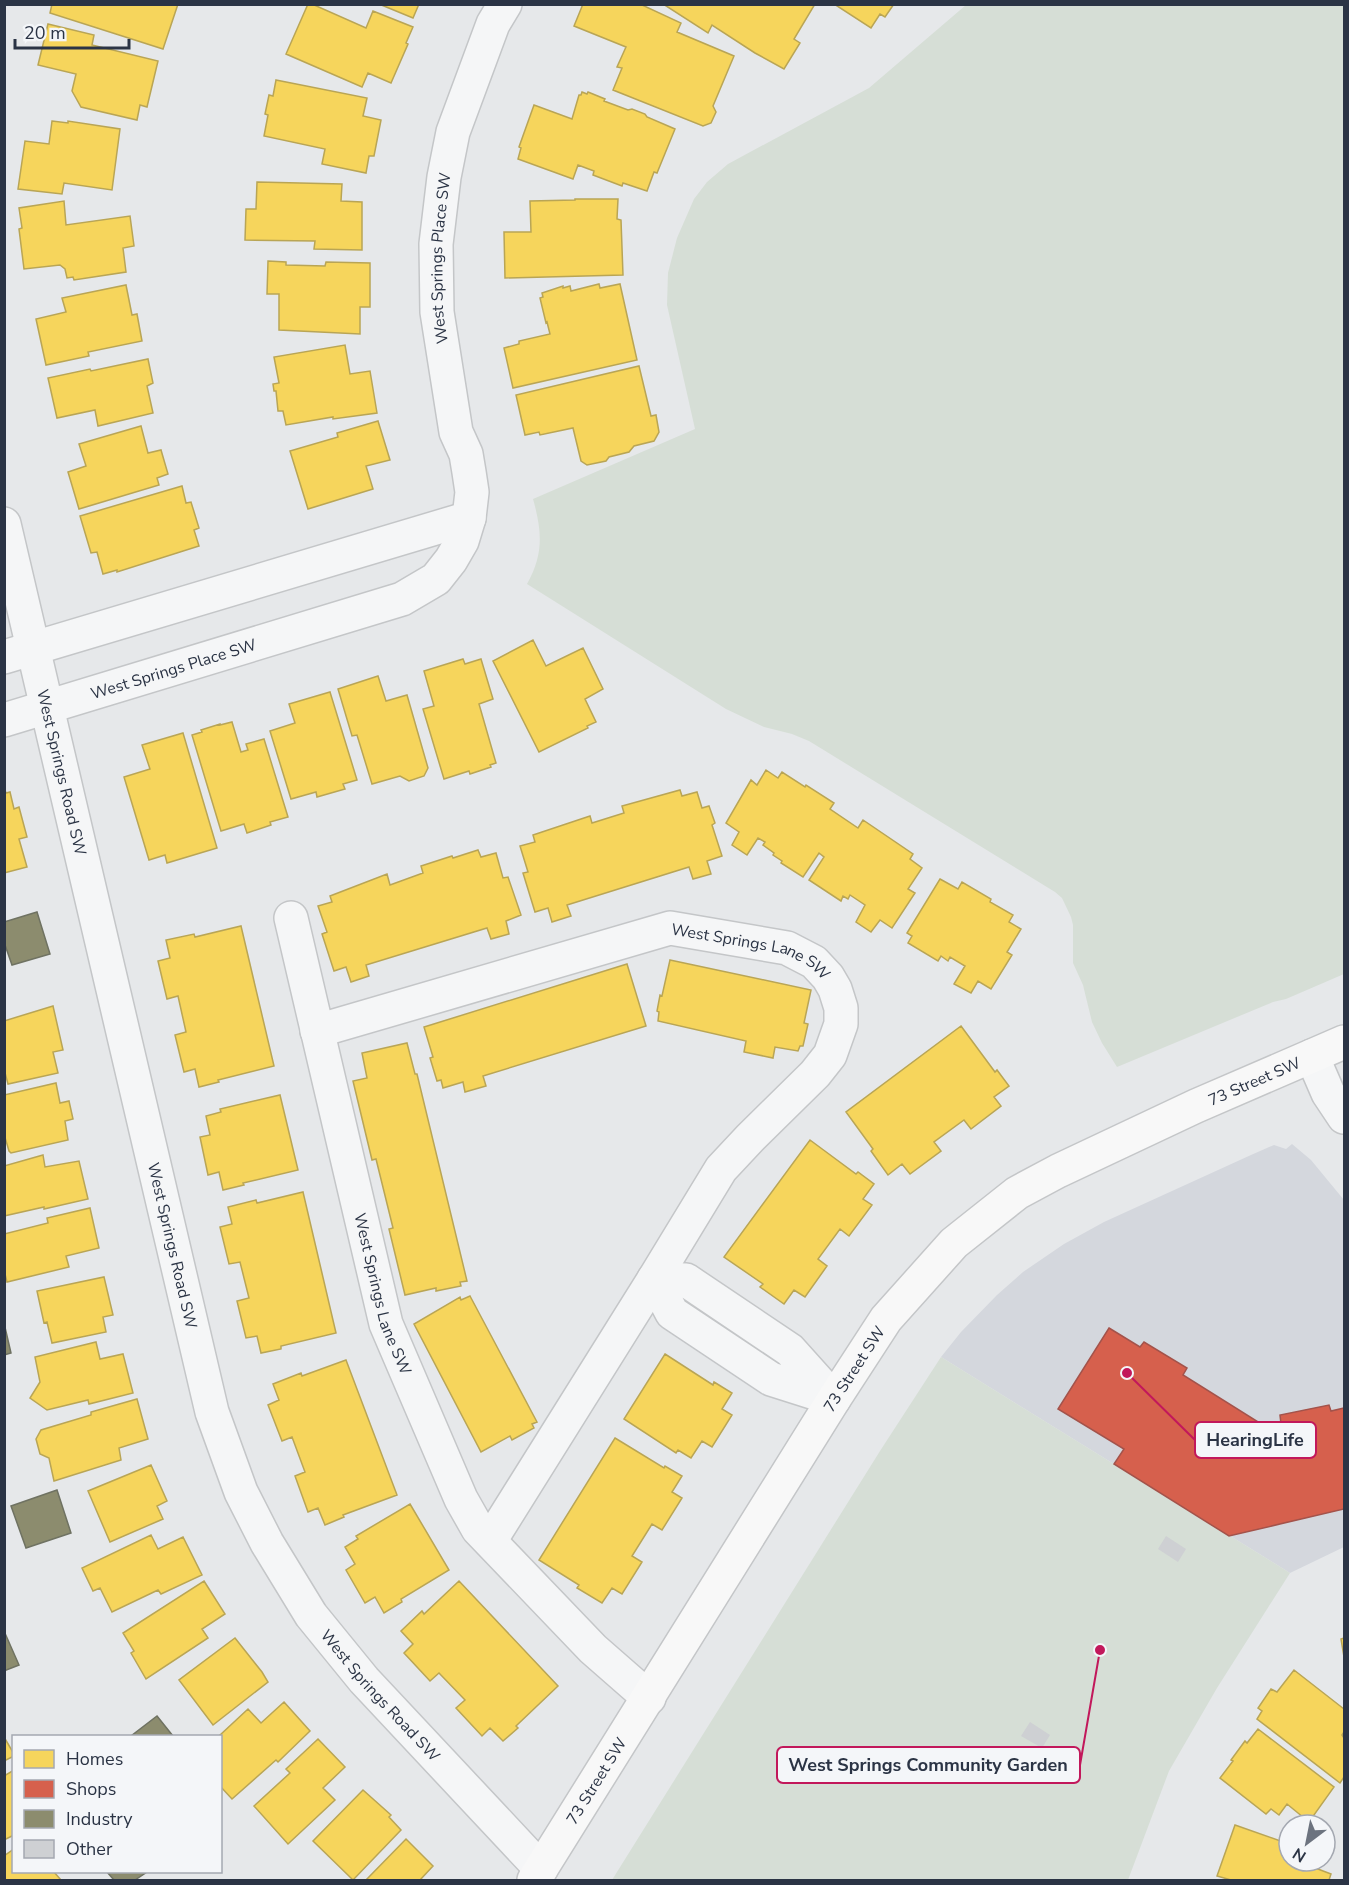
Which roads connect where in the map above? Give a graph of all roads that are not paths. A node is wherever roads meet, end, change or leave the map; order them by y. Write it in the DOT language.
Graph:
graph roads {
  1 [pos="505,4"];
  2 [pos="469,518"];
  3 [pos="4,524"];
  4 [pos="19,652"];
  5 [pos="47,707"];
  6 [pos="4,720"];
  7 [pos="291,918"];
  8 [pos="317,1031"];
  9 [pos="1344,1042"];
  10 [pos="1312,1056"];
  11 [pos="1344,1118"];
  12 [pos="654,1280"];
  13 [pos="834,1399"];
  14 [pos="490,1540"];
  15 [pos="649,1698"];
  16 [pos="538,1875"];
  1 -- 2 [label="street, West Springs Place SW"];
  2 -- 4 [label="street"];
  2 -- 5 [label="street, West Springs Place SW"];
  3 -- 4 [label="street, West Springs Road SW"];
  4 -- 5 [label="street, West Springs Road SW"];
  5 -- 6 [label="street, West Springs Place SW"];
  5 -- 16 [label="street, West Springs Road SW"];
  7 -- 8 [label="street, West Springs Lane SW"];
  8 -- 12 [label="street, West Springs Lane SW"];
  8 -- 14 [label="street, West Springs Lane SW"];
  9 -- 10 [label="street, 73 Street SW"];
  10 -- 11 [label="street"];
  10 -- 13 [label="street, 73 Street SW"];
  12 -- 13 [label="street"];
  12 -- 14 [label="street, West Springs Lane SW"];
  13 -- 15 [label="street, 73 Street SW"];
  14 -- 15 [label="street, West Springs Lane SW"];
  15 -- 16 [label="street, 73 Street SW"];
}
